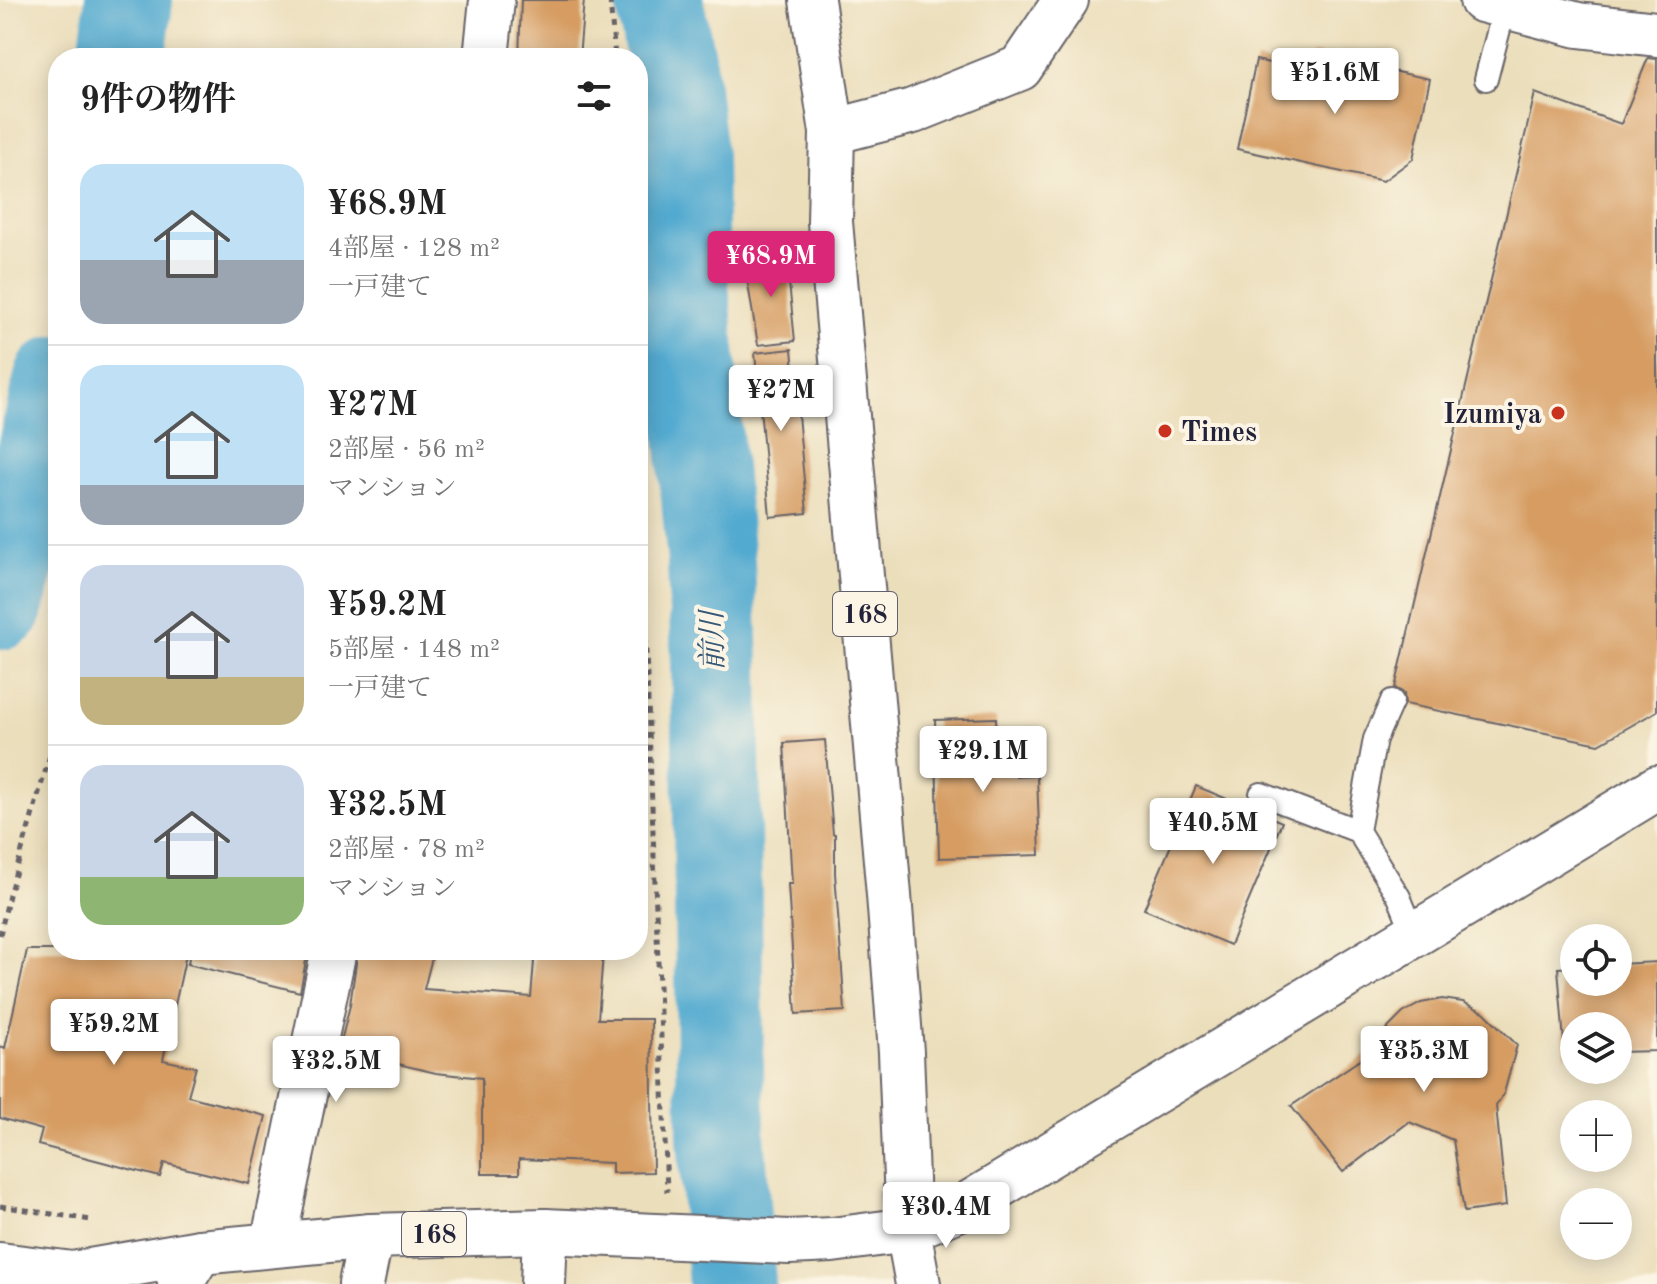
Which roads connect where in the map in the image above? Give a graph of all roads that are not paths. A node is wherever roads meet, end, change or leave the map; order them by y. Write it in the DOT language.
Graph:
graph roads {
  1 [pos="492,0"];
  2 [pos="812,0"];
  3 [pos="1066,0"];
  4 [pos="1493,3"];
  5 [pos="1657,34"];
  6 [pos="487,48"];
  7 [pos="1486,79"];
  8 [pos="832,132"];
  9 [pos="1392,701"];
  10 [pos="1657,788"];
  11 [pos="1261,794"];
  12 [pos="1358,831"];
  13 [pos="1414,934"];
  14 [pos="332,960"];
  15 [pos="908,1230"];
  16 [pos="545,1231"];
  17 [pos="371,1236"];
  18 [pos="273,1244"];
  19 [pos="0,1265"];
  20 [pos="190,1268"];
  21 [pos="361,1284"];
  22 [pos="543,1284"];
  23 [pos="918,1284"];
  1 -- 6 [label="main road"];
  2 -- 8 [label="main road, 168"];
  3 -- 8 [label="main road"];
  4 -- 5 [label="main road"];
  4 -- 7 [label="lane"];
  8 -- 15 [label="main road, 168"];
  9 -- 12 [label="lane"];
  10 -- 13 [label="main road"];
  11 -- 12 [label="lane"];
  12 -- 13 [label="lane"];
  13 -- 15 [label="main road"];
  14 -- 18 [label="main road"];
  15 -- 16 [label="main road, 168"];
  15 -- 23 [label="main road"];
  16 -- 17 [label="main road, 168"];
  16 -- 22 [label="main road"];
  17 -- 18 [label="main road, 168"];
  17 -- 21 [label="main road"];
  18 -- 20 [label="main road, 168"];
  19 -- 20 [label="main road"];
}
